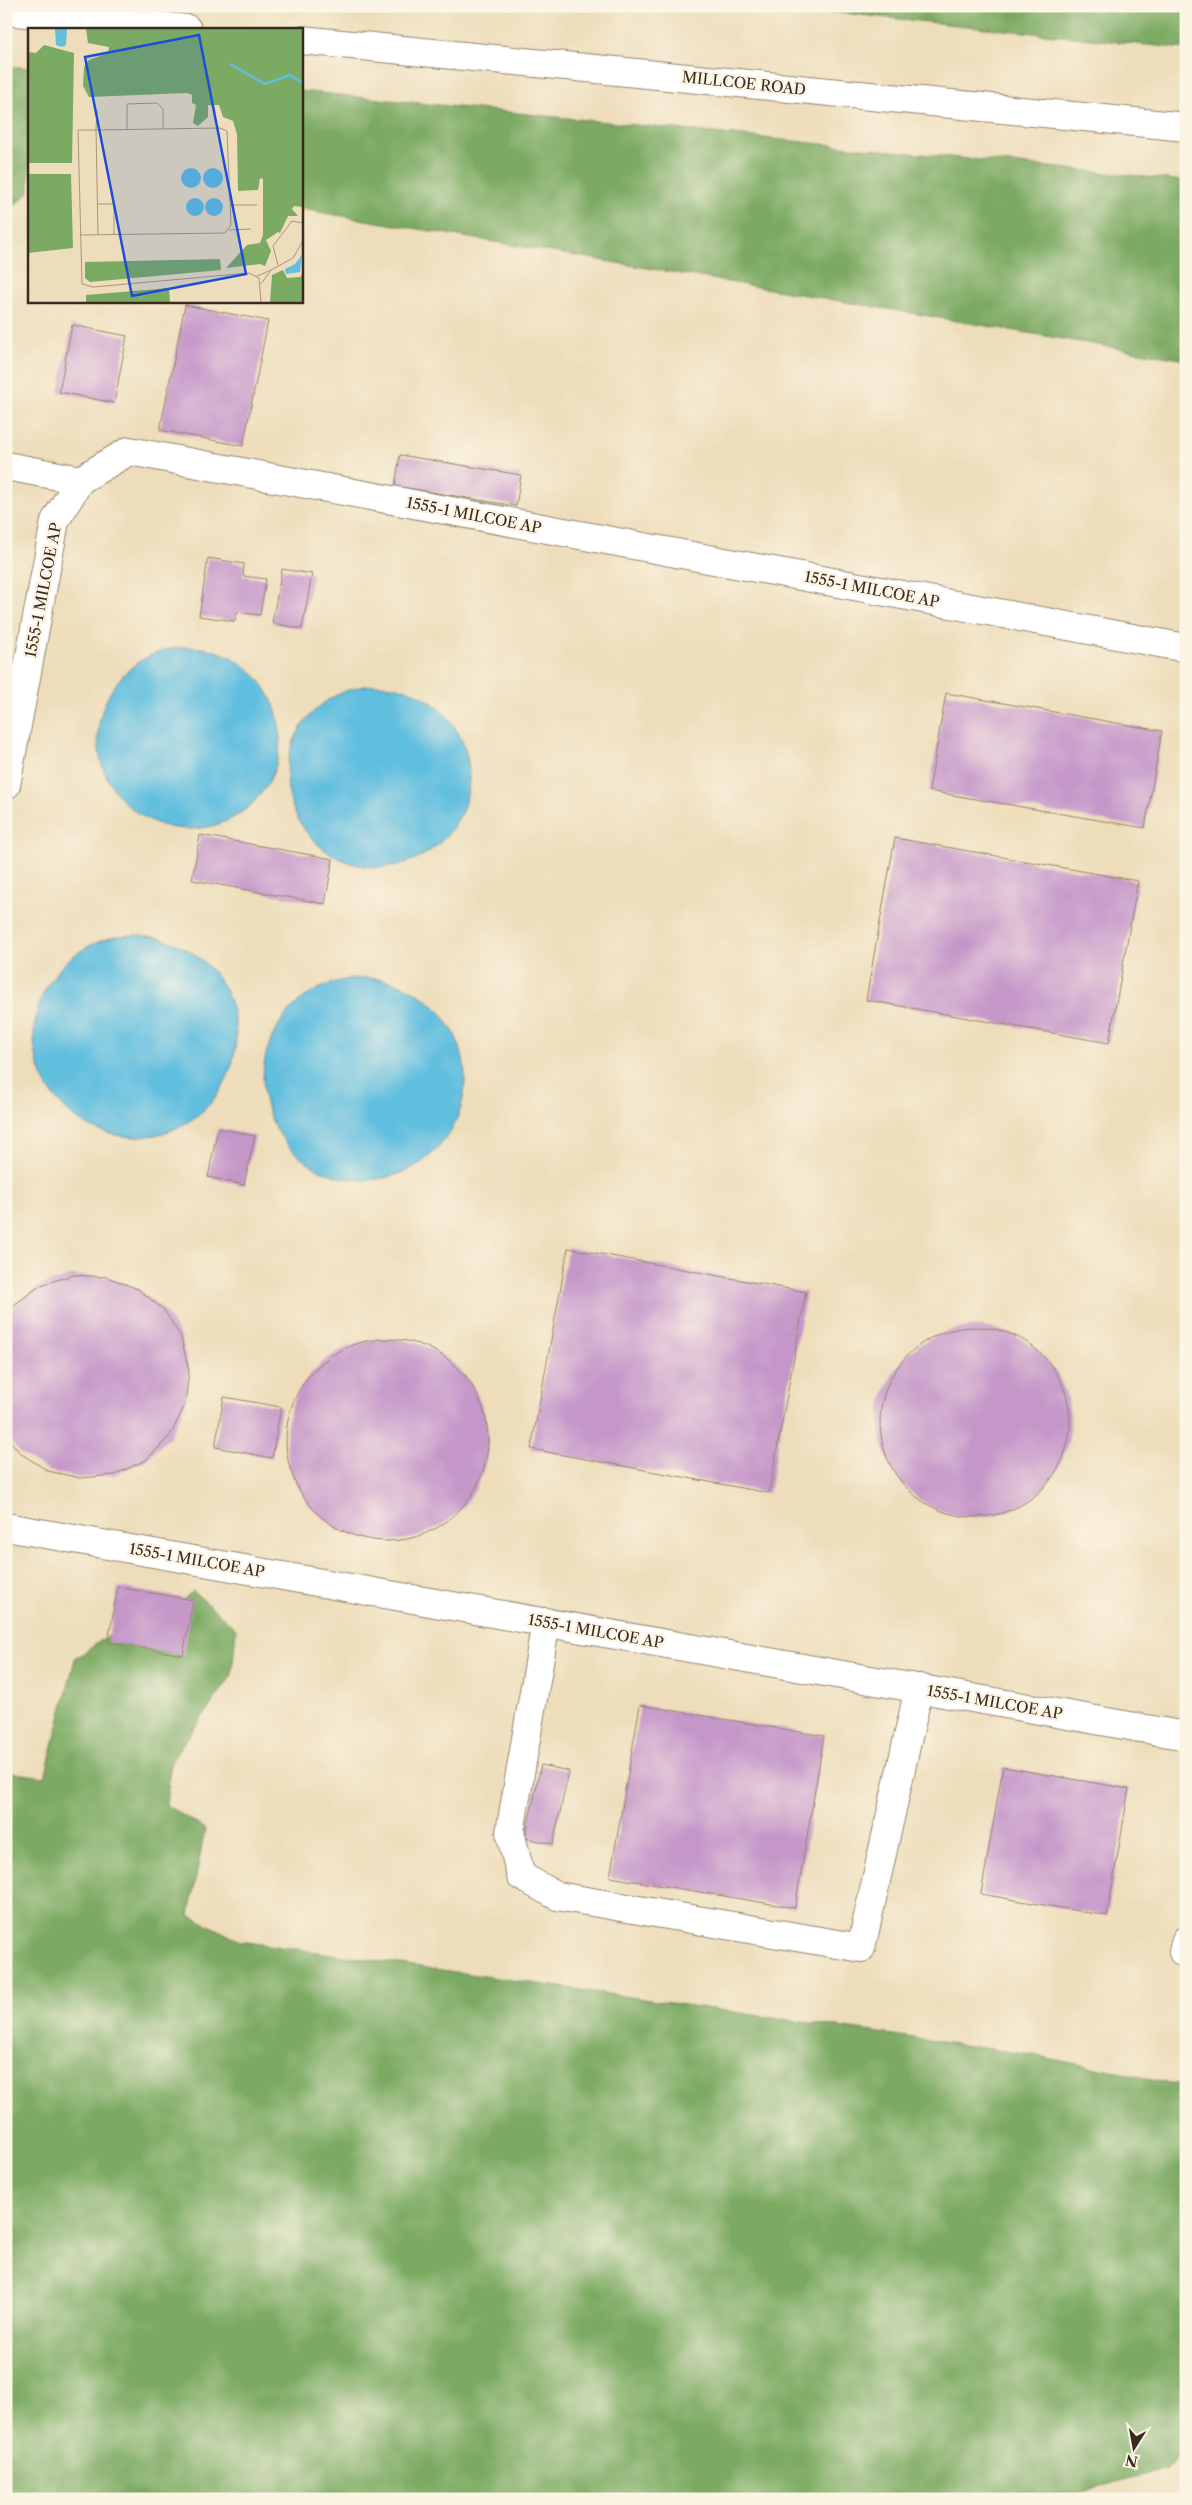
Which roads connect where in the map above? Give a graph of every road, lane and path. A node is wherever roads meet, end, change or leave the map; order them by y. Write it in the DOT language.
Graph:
graph roads {
  1 [pos="6,11"];
  2 [pos="177,28"];
  3 [pos="302,40"];
  4 [pos="1186,127"];
  5 [pos="6,466"];
  6 [pos="80,480"];
  7 [pos="1186,648"];
  8 [pos="12,722"];
  9 [pos="6,786"];
  10 [pos="6,1527"];
  11 [pos="546,1622"];
  12 [pos="918,1688"];
  13 [pos="1186,1736"];
  1 -- 2 [label="street"];
  3 -- 4 [label="street, MILLCOE ROAD"];
  5 -- 6 [label="street"];
  6 -- 7 [label="street, 1555-1 MILCOE AP"];
  6 -- 8 [label="street, 1555-1 MILCOE AP"];
  8 -- 9 [label="street, 1555-1 MILCOE AP"];
  10 -- 11 [label="street, 1555-1 MILCOE AP"];
  11 -- 12 [label="street, 1555-1 MILCOE AP"];
  11 -- 12 [label="street"];
  12 -- 13 [label="street, 1555-1 MILCOE AP"];
}
